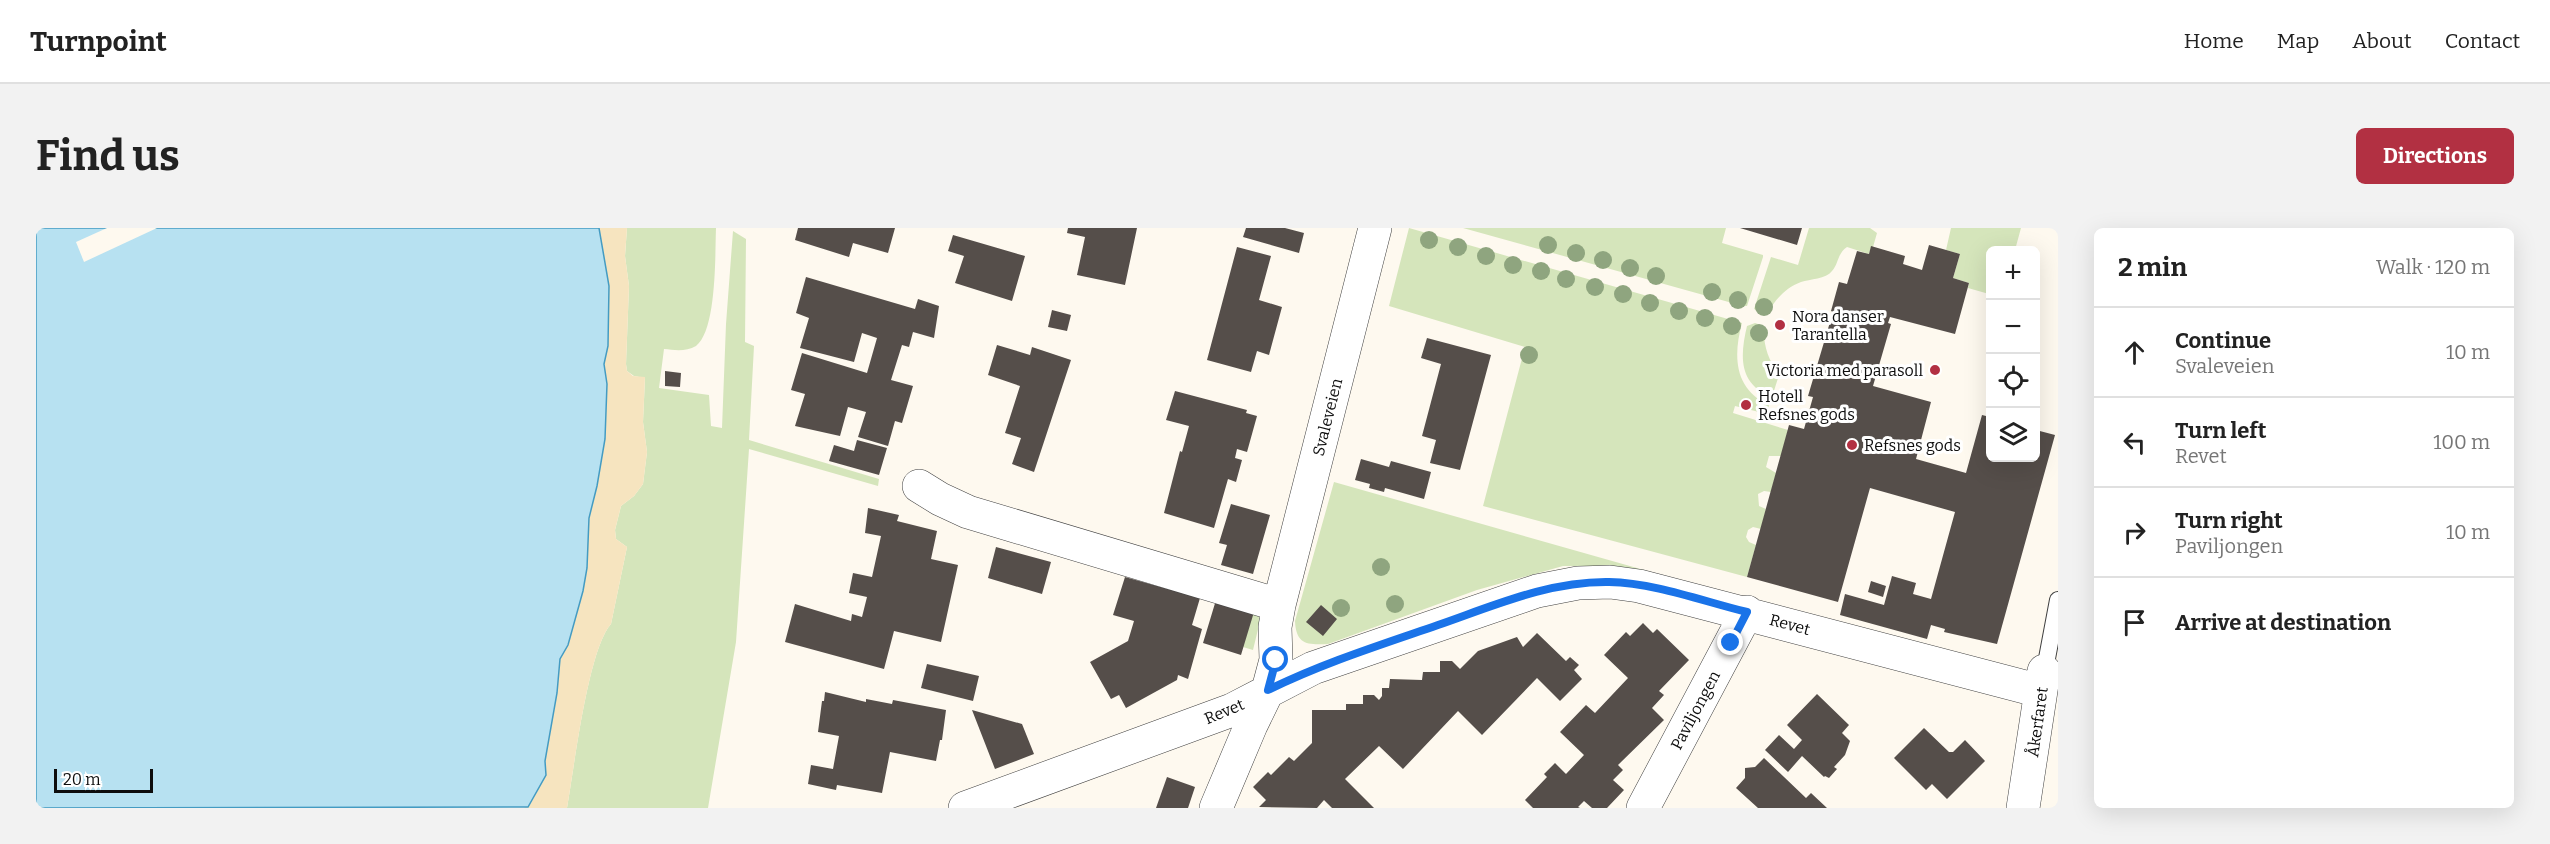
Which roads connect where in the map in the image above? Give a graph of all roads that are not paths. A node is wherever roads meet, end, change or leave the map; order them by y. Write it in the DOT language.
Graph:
graph roads {
  1 [pos="1375,228"];
  2 [pos="919,486"];
  3 [pos="2058,600"];
  4 [pos="1279,605"];
  5 [pos="1747,612"];
  6 [pos="2042,680"];
  7 [pos="1268,690"];
  8 [pos="964,808"];
  9 [pos="1216,808"];
  10 [pos="1643,808"];
  11 [pos="2023,808"];
  1 -- 4 [label="street, Svaleveien"];
  2 -- 4 [label="street"];
  3 -- 6 [label="lane, Åkerfaret"];
  4 -- 7 [label="street, Svaleveien"];
  5 -- 6 [label="street, Revet"];
  5 -- 7 [label="street, Revet"];
  5 -- 10 [label="street, Paviljongen"];
  6 -- 11 [label="street, Åkerfaret"];
  7 -- 8 [label="street, Revet"];
  7 -- 9 [label="street, Svaleveien"];
}
